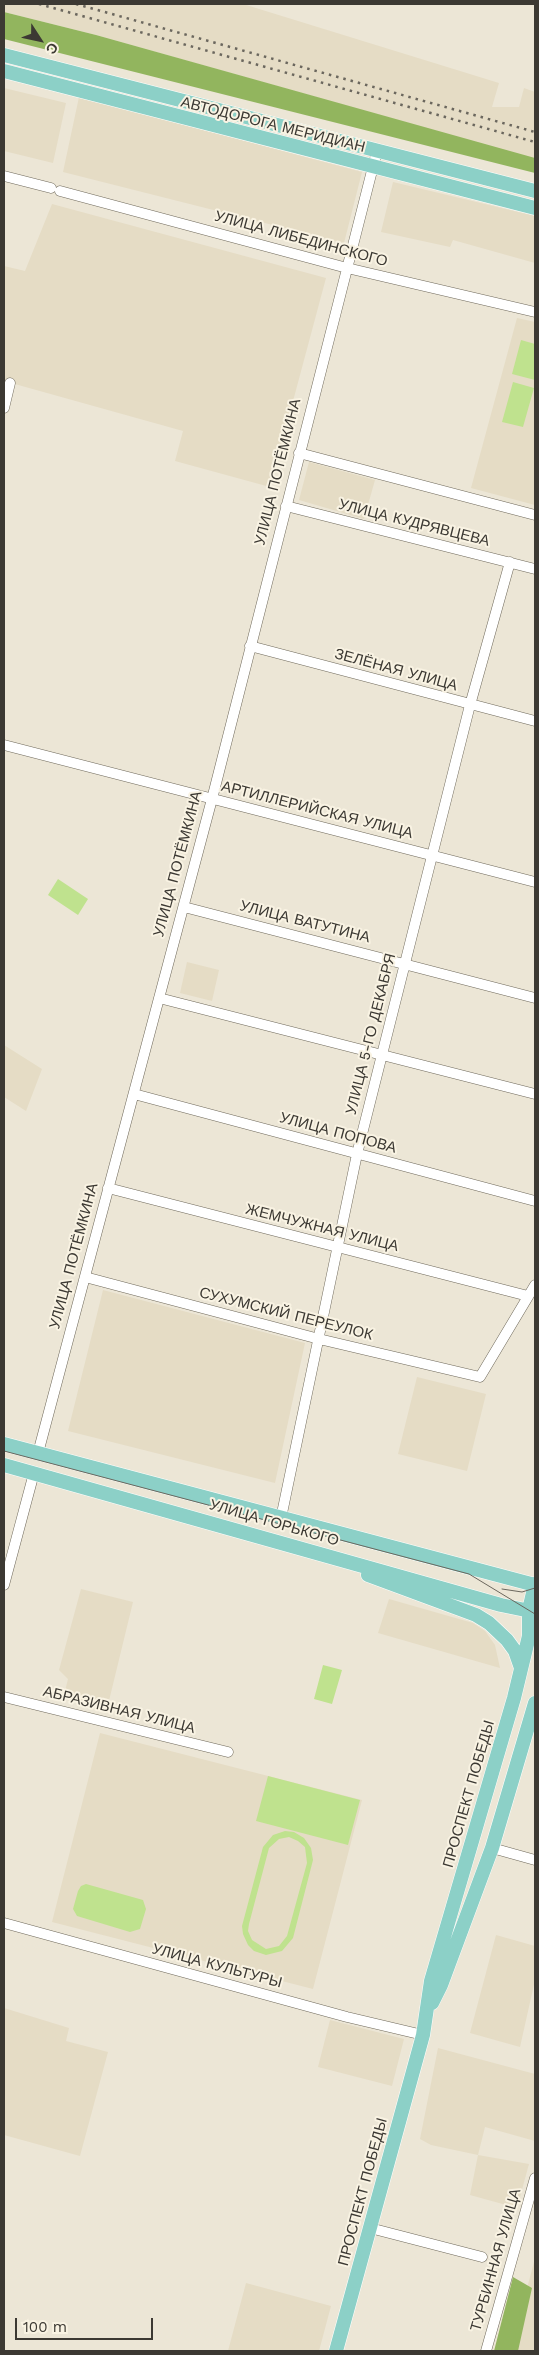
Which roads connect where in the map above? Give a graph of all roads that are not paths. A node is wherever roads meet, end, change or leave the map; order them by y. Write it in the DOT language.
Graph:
graph roads {
  1 [pos="4,55"];
  2 [pos="4,71"];
  3 [pos="377,151"];
  4 [pos="373,167"];
  5 [pos="4,176"];
  6 [pos="535,191"];
  7 [pos="535,208"];
  8 [pos="347,268"];
  9 [pos="535,312"];
  10 [pos="10,383"];
  11 [pos="4,408"];
  12 [pos="299,453"];
  13 [pos="286,506"];
  14 [pos="535,516"];
  15 [pos="510,562"];
  16 [pos="535,569"];
  17 [pos="250,646"];
  18 [pos="470,705"];
  19 [pos="535,721"];
  20 [pos="4,745"];
  21 [pos="212,799"];
  22 [pos="431,855"];
  23 [pos="535,882"];
  24 [pos="184,907"];
  25 [pos="405,963"];
  26 [pos="159,998"];
  27 [pos="535,998"];
  28 [pos="381,1056"];
  29 [pos="134,1094"];
  30 [pos="535,1094"];
  31 [pos="357,1154"];
  32 [pos="108,1188"];
  33 [pos="535,1201"];
  34 [pos="336,1248"];
  35 [pos="85,1277"];
  36 [pos="535,1285"];
  37 [pos="528,1296"];
  38 [pos="319,1339"];
  39 [pos="4,1444"];
  40 [pos="38,1453"];
  41 [pos="4,1465"];
  42 [pos="34,1473"];
  43 [pos="199,1496"];
  44 [pos="193,1517"];
  45 [pos="281,1518"];
  46 [pos="329,1556"];
  47 [pos="4,1585"];
  48 [pos="535,1585"];
  49 [pos="532,1611"];
  50 [pos="522,1668"];
  51 [pos="4,1697"];
  52 [pos="535,1703"];
  53 [pos="228,1752"];
  54 [pos="492,1848"];
  55 [pos="535,1860"];
  56 [pos="4,1923"];
  57 [pos="428,2012"];
  58 [pos="423,2035"];
  59 [pos="535,2178"];
  60 [pos="370,2228"];
  61 [pos="482,2257"];
  62 [pos="336,2351"];
  63 [pos="486,2351"];
  1 -- 3 [label="main road, АВТОДОРОГА МЕРИДИАН"];
  2 -- 4 [label="main road, АВТОДОРОГА МЕРИДИАН"];
  3 -- 4 [label="street, УЛИЦА ПОТЁМКИНА"];
  3 -- 6 [label="main road, АВТОДОРОГА МЕРИДИАН"];
  4 -- 7 [label="main road, АВТОДОРОГА МЕРИДИАН"];
  4 -- 8 [label="street, УЛИЦА ПОТЁМКИНА"];
  5 -- 8 [label="street, УЛИЦА ЛИБЕДИНСКОГО"];
  8 -- 9 [label="street, УЛИЦА ЛИБЕДИНСКОГО"];
  8 -- 12 [label="street, УЛИЦА ПОТЁМКИНА"];
  10 -- 11 [label="street"];
  12 -- 13 [label="street, УЛИЦА ПОТЁМКИНА"];
  12 -- 14 [label="street"];
  13 -- 15 [label="street, УЛИЦА КУДРЯВЦЕВА"];
  13 -- 17 [label="street, УЛИЦА ПОТЁМКИНА"];
  15 -- 16 [label="street, УЛИЦА КУДРЯВЦЕВА"];
  15 -- 18 [label="street, УЛИЦА 5-ГО ДЕКАБРЯ"];
  17 -- 18 [label="street, ЗЕЛЁНАЯ УЛИЦА"];
  17 -- 21 [label="street, УЛИЦА ПОТЁМКИНА"];
  18 -- 19 [label="street, ЗЕЛЁНАЯ УЛИЦА"];
  18 -- 22 [label="street, УЛИЦА 5-ГО ДЕКАБРЯ"];
  20 -- 21 [label="street, АРТИЛЛЕРИЙСКАЯ УЛИЦА"];
  21 -- 22 [label="street, АРТИЛЛЕРИЙСКАЯ УЛИЦА"];
  21 -- 24 [label="street, УЛИЦА ПОТЁМКИНА"];
  22 -- 23 [label="street, АРТИЛЛЕРИЙСКАЯ УЛИЦА"];
  22 -- 25 [label="street, УЛИЦА 5-ГО ДЕКАБРЯ"];
  24 -- 25 [label="street, УЛИЦА ВАТУТИНА"];
  24 -- 26 [label="street, УЛИЦА ПОТЁМКИНА"];
  25 -- 27 [label="street, УЛИЦА ВАТУТИНА"];
  25 -- 28 [label="street, УЛИЦА 5-ГО ДЕКАБРЯ"];
  26 -- 28 [label="street"];
  26 -- 29 [label="street, УЛИЦА ПОТЁМКИНА"];
  28 -- 30 [label="street"];
  28 -- 31 [label="street, УЛИЦА 5-ГО ДЕКАБРЯ"];
  29 -- 31 [label="street, УЛИЦА ПОПОВА"];
  29 -- 32 [label="street, УЛИЦА ПОТЁМКИНА"];
  31 -- 33 [label="street, УЛИЦА ПОПОВА"];
  31 -- 34 [label="street, УЛИЦА 5-ГО ДЕКАБРЯ"];
  32 -- 34 [label="street, ЖЕМЧУЖНАЯ УЛИЦА"];
  32 -- 35 [label="street, УЛИЦА ПОТЁМКИНА"];
  34 -- 37 [label="street, ЖЕМЧУЖНАЯ УЛИЦА"];
  34 -- 38 [label="street, УЛИЦА 5-ГО ДЕКАБРЯ"];
  35 -- 38 [label="street, СУХУМСКИЙ ПЕРЕУЛОК"];
  35 -- 40 [label="street, УЛИЦА ПОТЁМКИНА"];
  36 -- 37 [label="street"];
  37 -- 38 [label="street, СУХУМСКИЙ ПЕРЕУЛОК"];
  38 -- 45 [label="street, УЛИЦА 5-ГО ДЕКАБРЯ"];
  39 -- 40 [label="main road, УЛИЦА ГОРЬКОГО"];
  40 -- 42 [label="main road, УЛИЦА ПОТЁМКИНА"];
  40 -- 43 [label="main road, УЛИЦА ГОРЬКОГО"];
  41 -- 42 [label="main road, УЛИЦА ГОРЬКОГО"];
  42 -- 44 [label="main road, УЛИЦА ГОРЬКОГО"];
  42 -- 47 [label="street, УЛИЦА ПОТЁМКИНА"];
  43 -- 44 [label="main road"];
  43 -- 45 [label="main road, УЛИЦА ГОРЬКОГО"];
  44 -- 46 [label="main road, УЛИЦА ГОРЬКОГО"];
  45 -- 48 [label="main road, УЛИЦА ГОРЬКОГО"];
  46 -- 49 [label="main road, УЛИЦА ГОРЬКОГО"];
  46 -- 50 [label="main road"];
  48 -- 49 [label="main road, ПРОСПЕКТ ПОБЕДЫ"];
  49 -- 50 [label="main road, ПРОСПЕКТ ПОБЕДЫ"];
  50 -- 57 [label="main road, ПРОСПЕКТ ПОБЕДЫ"];
  51 -- 53 [label="street, АБРАЗИВНАЯ УЛИЦА"];
  52 -- 54 [label="main road, ПРОСПЕКТ ПОБЕДЫ"];
  54 -- 55 [label="street"];
  54 -- 57 [label="main road, ПРОСПЕКТ ПОБЕДЫ"];
  56 -- 58 [label="street, УЛИЦА КУЛЬТУРЫ"];
  57 -- 58 [label="main road, ПРОСПЕКТ ПОБЕДЫ"];
  58 -- 60 [label="main road, ПРОСПЕКТ ПОБЕДЫ"];
  59 -- 63 [label="street, ТУРБИННАЯ УЛИЦА"];
  60 -- 61 [label="street"];
  60 -- 62 [label="main road, ПРОСПЕКТ ПОБЕДЫ"];
}
